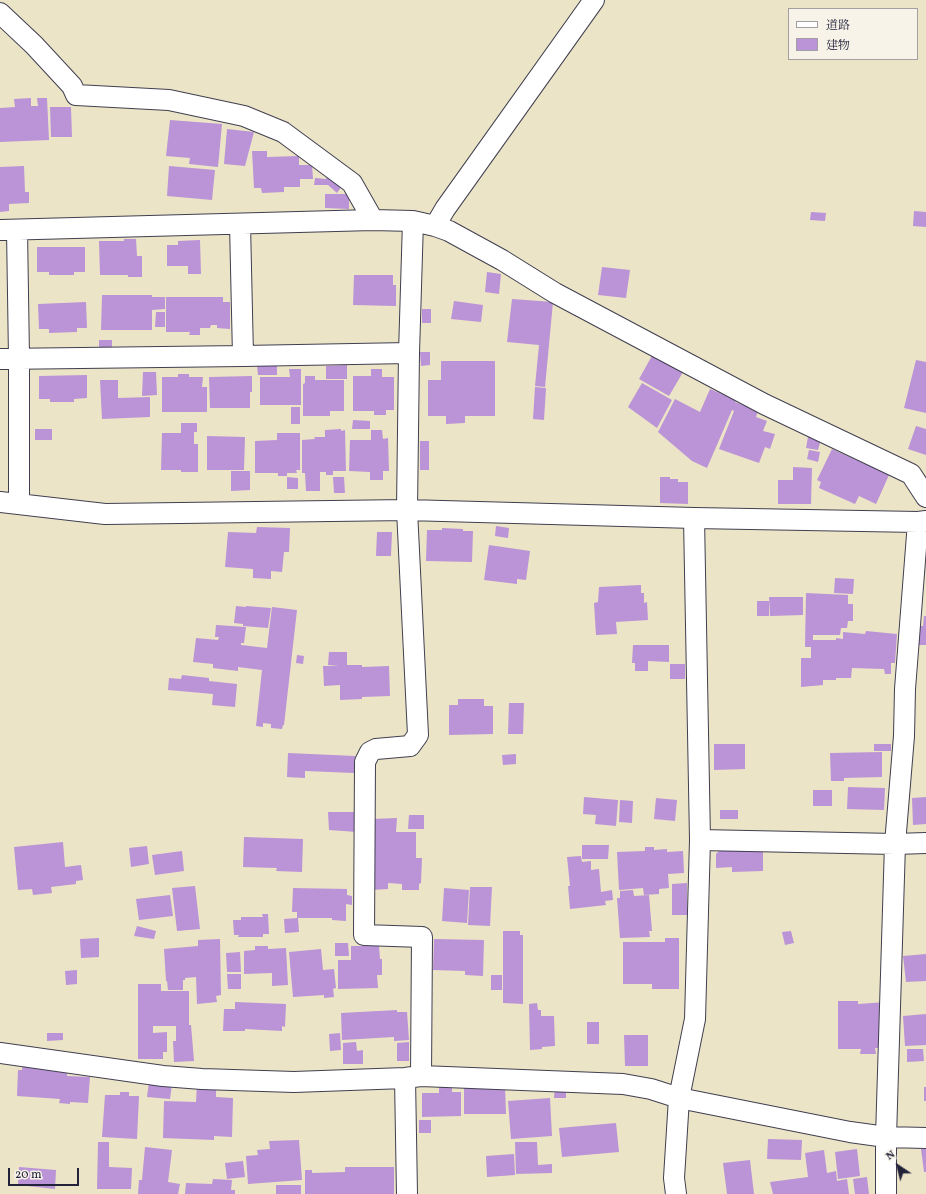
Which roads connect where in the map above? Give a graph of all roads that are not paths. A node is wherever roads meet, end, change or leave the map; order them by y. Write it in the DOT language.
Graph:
graph roads {
  1 [pos="594,0"];
  2 [pos="0,13"];
  3 [pos="373,220"];
  4 [pos="413,221"];
  5 [pos="240,224"];
  6 [pos="435,226"];
  7 [pos="9,230"];
  8 [pos="409,353"];
  9 [pos="244,356"];
  10 [pos="10,359"];
  11 [pos="926,497"];
  12 [pos="9,503"];
  13 [pos="407,510"];
  14 [pos="694,518"];
  15 [pos="922,521"];
  16 [pos="700,840"];
  17 [pos="926,843"];
  18 [pos="896,844"];
  19 [pos="0,1053"];
  20 [pos="413,1077"];
  21 [pos="678,1098"];
  22 [pos="886,1137"];
  23 [pos="926,1138"];
  24 [pos="407,1194"];
  25 [pos="676,1194"];
  26 [pos="886,1194"];
  1 -- 6 [label="street"];
  2 -- 3 [label="street"];
  3 -- 4 [label="street"];
  3 -- 5 [label="street"];
  4 -- 6 [label="street"];
  4 -- 8 [label="street"];
  5 -- 7 [label="street"];
  5 -- 9 [label="street"];
  6 -- 11 [label="street"];
  7 -- 10 [label="street"];
  8 -- 9 [label="street"];
  8 -- 13 [label="street"];
  9 -- 10 [label="street"];
  10 -- 12 [label="street"];
  12 -- 13 [label="street"];
  13 -- 14 [label="street"];
  13 -- 20 [label="street"];
  14 -- 15 [label="street"];
  14 -- 16 [label="street"];
  15 -- 18 [label="street"];
  16 -- 18 [label="street"];
  16 -- 21 [label="street"];
  17 -- 18 [label="street"];
  18 -- 22 [label="street"];
  19 -- 20 [label="street"];
  20 -- 21 [label="street"];
  20 -- 24 [label="street"];
  21 -- 22 [label="street"];
  21 -- 25 [label="street"];
  22 -- 23 [label="street"];
  22 -- 26 [label="street"];
}
